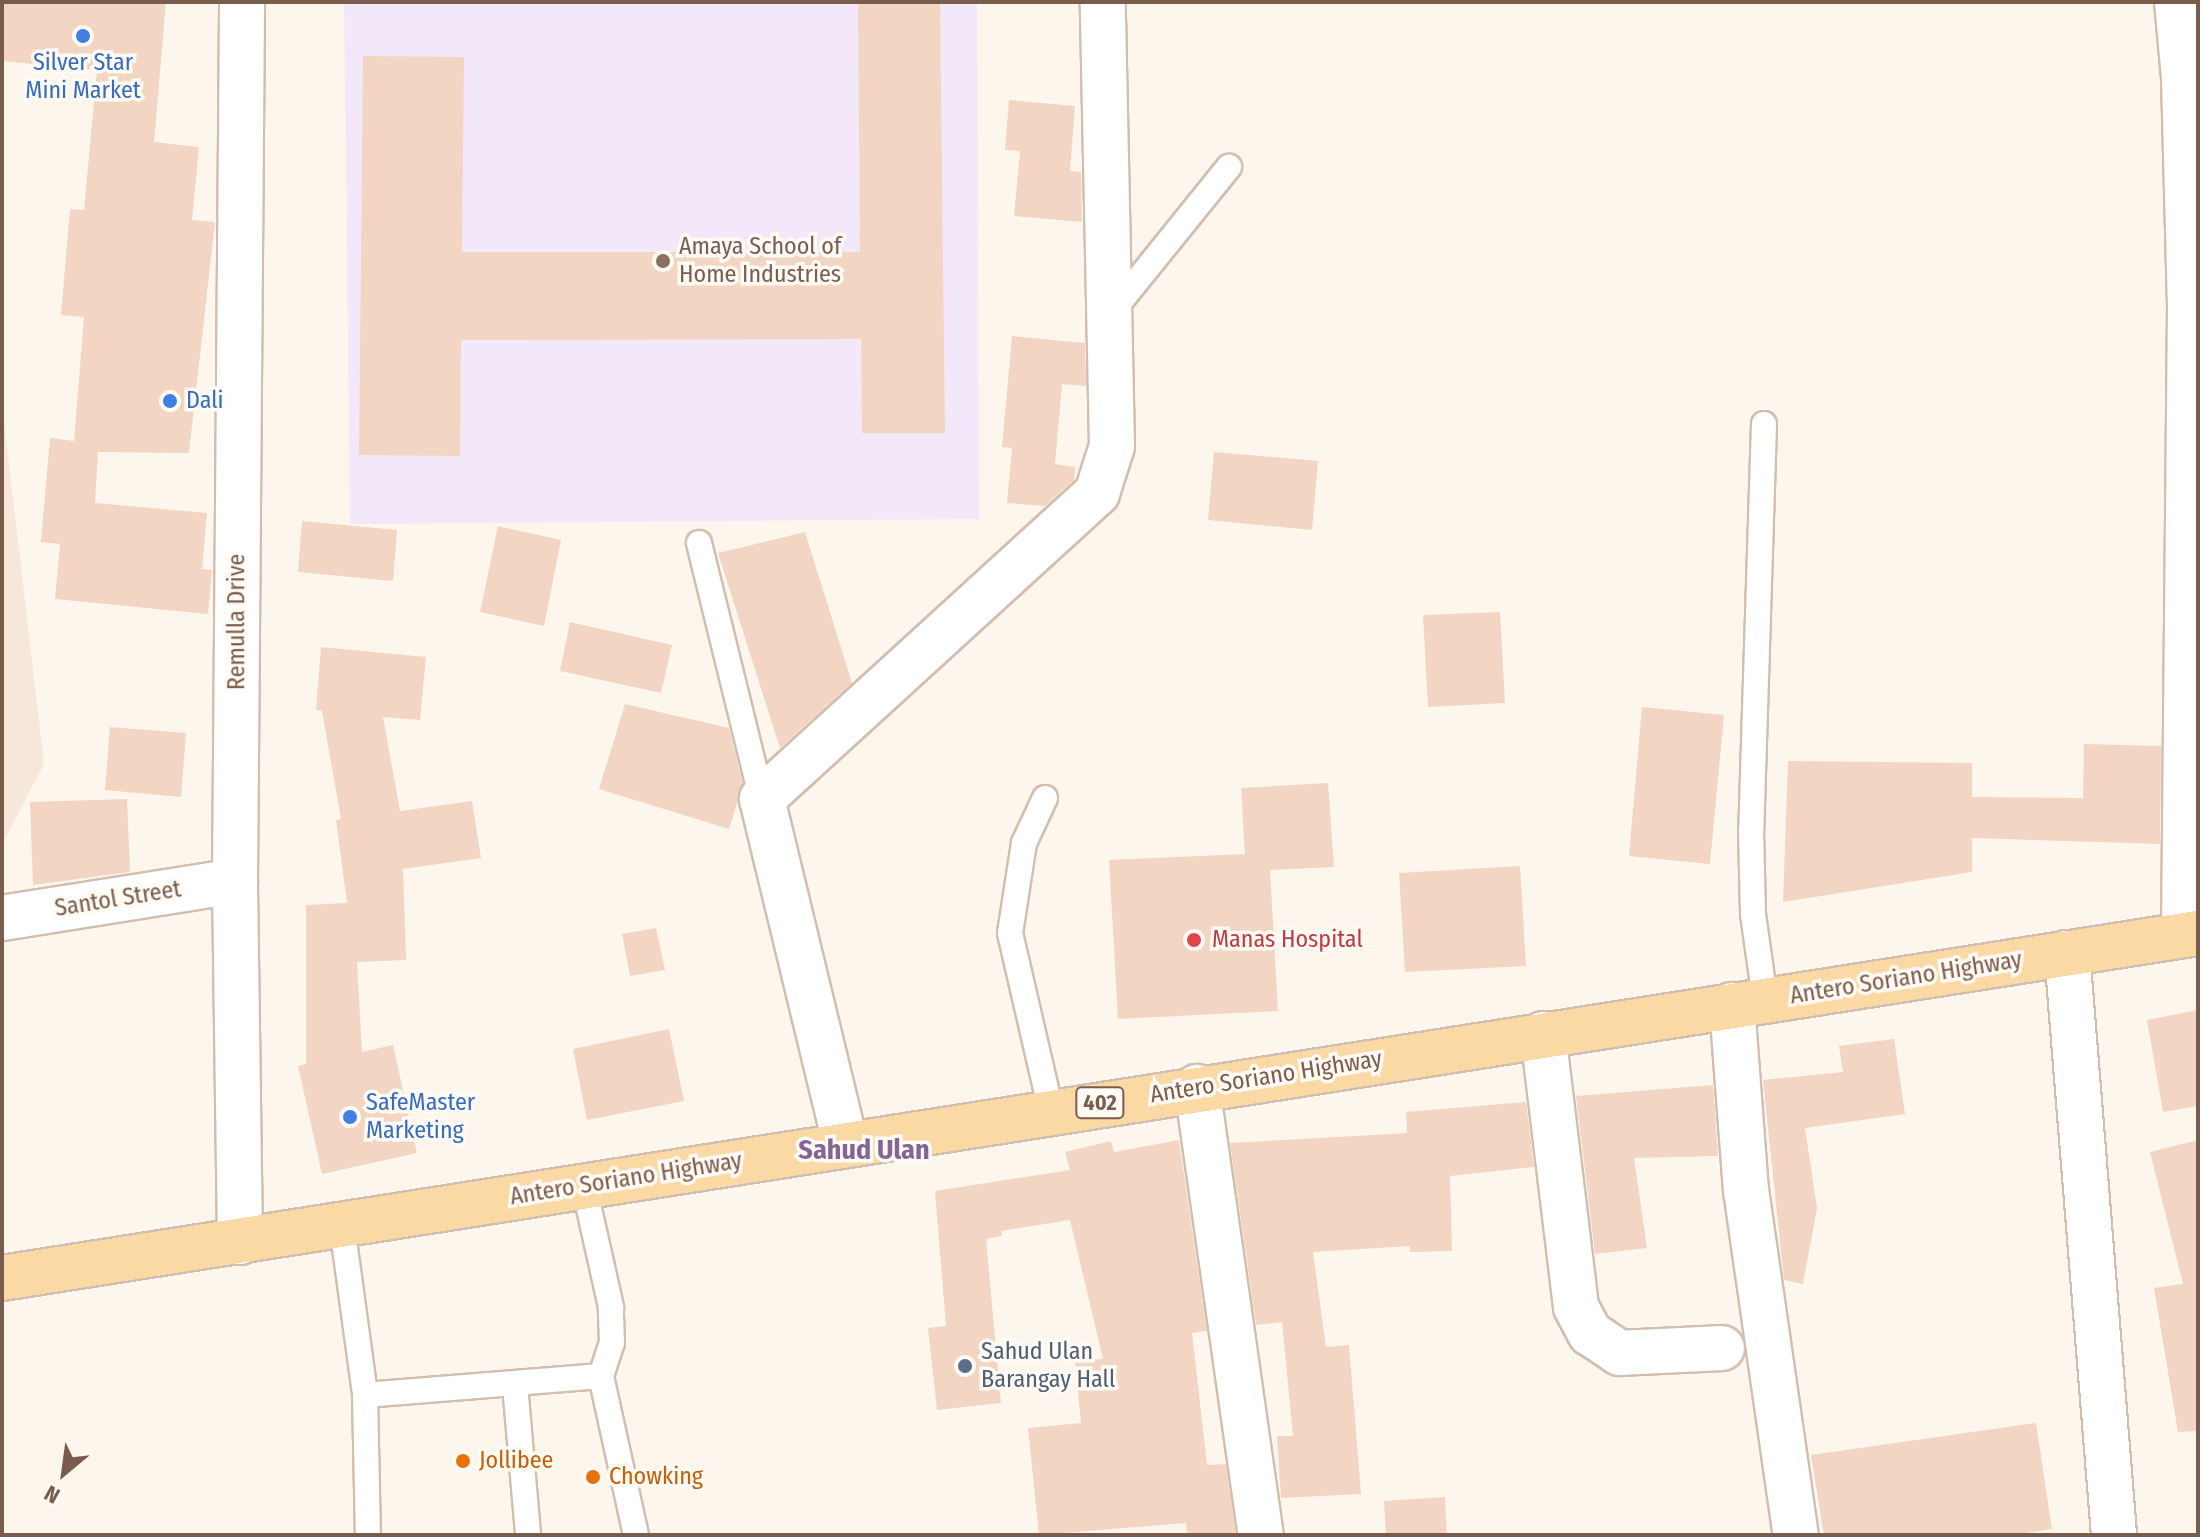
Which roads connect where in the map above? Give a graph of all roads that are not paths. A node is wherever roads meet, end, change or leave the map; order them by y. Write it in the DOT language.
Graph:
graph roads {
  1 [pos="242,2"];
  2 [pos="1103,2"];
  3 [pos="2177,2"];
  4 [pos="1229,167"];
  5 [pos="1107,318"];
  6 [pos="1764,424"];
  7 [pos="699,543"];
  8 [pos="1045,798"];
  9 [pos="762,799"];
  10 [pos="235,881"];
  11 [pos="2,918"];
  12 [pos="2191,934"];
  13 [pos="2067,953"];
  14 [pos="1748,1002"];
  15 [pos="1543,1034"];
  16 [pos="1197,1087"];
  17 [pos="1051,1111"];
  18 [pos="845,1142"];
  19 [pos="584,1186"];
  20 [pos="342,1226"];
  21 [pos="240,1242"];
  22 [pos="2,1278"];
  23 [pos="1722,1348"];
  24 [pos="601,1376"];
  25 [pos="515,1385"];
  26 [pos="365,1395"];
  27 [pos="368,1535"];
  28 [pos="528,1535"];
  29 [pos="636,1535"];
  30 [pos="1261,1535"];
  31 [pos="1796,1535"];
  32 [pos="2114,1535"];
  1 -- 10 [label="street, Remulla Drive"];
  2 -- 5 [label="street"];
  3 -- 12 [label="street"];
  4 -- 5 [label="lane"];
  5 -- 9 [label="street"];
  6 -- 14 [label="lane"];
  7 -- 9 [label="lane"];
  8 -- 17 [label="lane"];
  9 -- 18 [label="street"];
  10 -- 11 [label="street, Santol Street"];
  10 -- 21 [label="street, Remulla Drive"];
  12 -- 13 [label="main road, Antero Soriano Highway / 402"];
  13 -- 14 [label="main road, Antero Soriano Highway / 402"];
  13 -- 32 [label="street"];
  14 -- 15 [label="main road, Antero Soriano Highway / 402"];
  14 -- 31 [label="street"];
  15 -- 16 [label="main road, Antero Soriano Highway / 402"];
  15 -- 23 [label="street"];
  16 -- 17 [label="main road, Antero Soriano Highway / 402"];
  16 -- 30 [label="street"];
  17 -- 18 [label="main road, Antero Soriano Highway / 402"];
  18 -- 19 [label="main road, Antero Soriano Highway / 402"];
  19 -- 20 [label="main road, Antero Soriano Highway / 402"];
  19 -- 24 [label="lane"];
  20 -- 21 [label="main road, Antero Soriano Highway / 402"];
  20 -- 26 [label="lane"];
  21 -- 22 [label="main road, Antero Soriano Highway / 402"];
  24 -- 25 [label="lane"];
  24 -- 29 [label="lane"];
  25 -- 26 [label="lane"];
  25 -- 28 [label="lane"];
  26 -- 27 [label="lane"];
}
